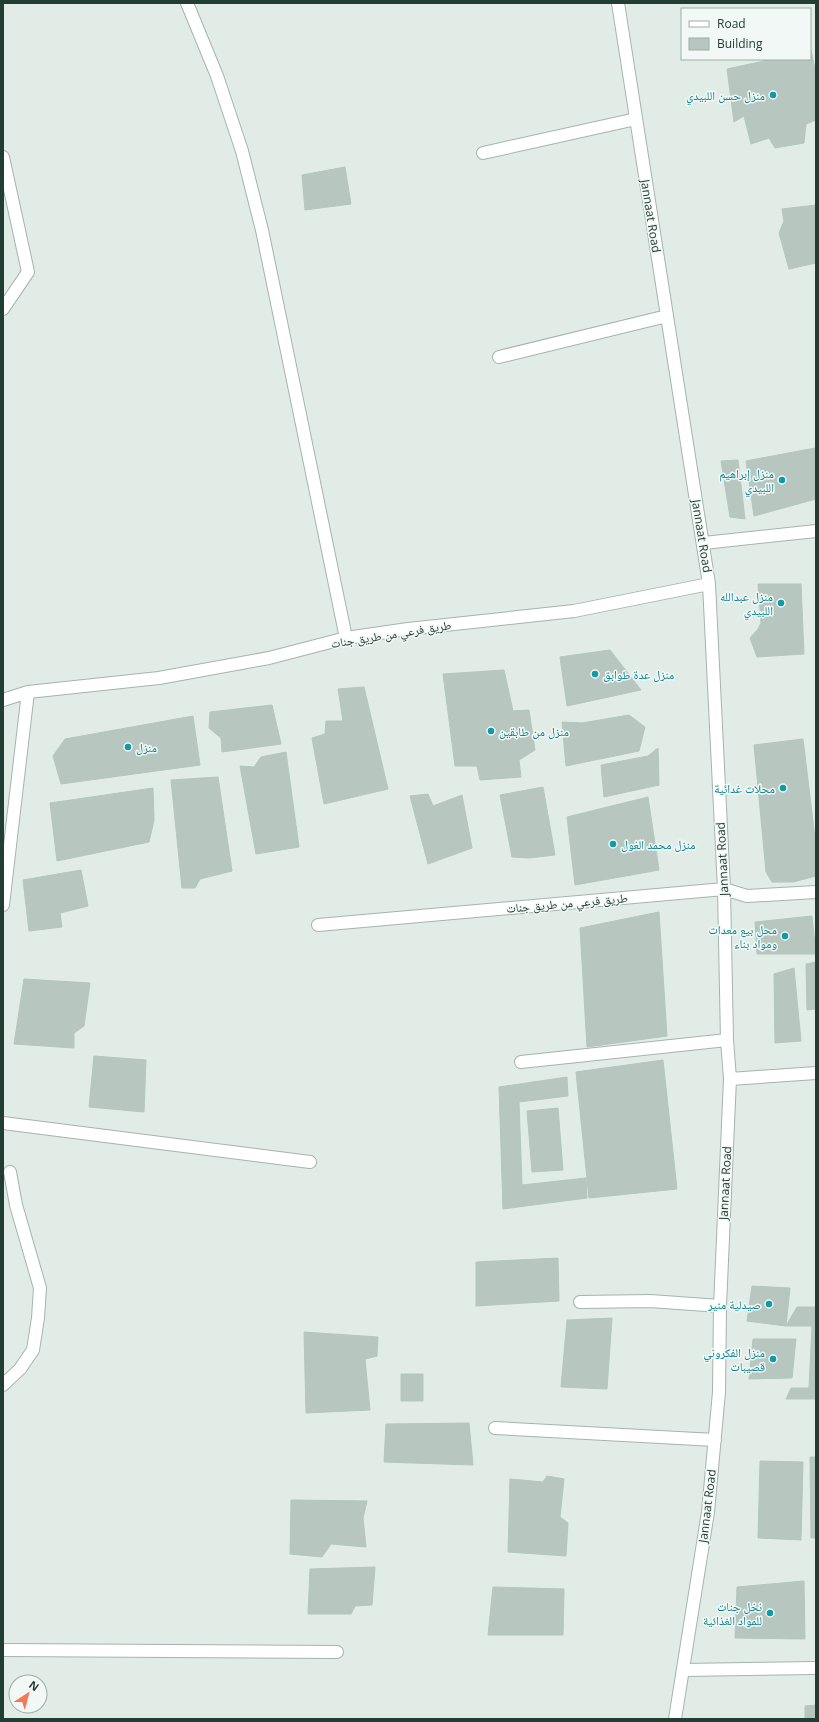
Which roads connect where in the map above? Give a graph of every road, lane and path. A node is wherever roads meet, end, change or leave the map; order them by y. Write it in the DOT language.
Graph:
graph roads {
  1 [pos="186,3"];
  2 [pos="618,3"];
  3 [pos="636,119"];
  4 [pos="483,153"];
  5 [pos="3,157"];
  6 [pos="3,309"];
  7 [pos="667,316"];
  8 [pos="499,357"];
  9 [pos="816,531"];
  10 [pos="704,543"];
  11 [pos="709,584"];
  12 [pos="346,638"];
  13 [pos="28,692"];
  14 [pos="3,700"];
  15 [pos="724,889"];
  16 [pos="816,892"];
  17 [pos="3,905"];
  18 [pos="318,925"];
  19 [pos="727,1040"];
  20 [pos="521,1062"];
  21 [pos="816,1073"];
  22 [pos="730,1079"];
  23 [pos="3,1123"];
  24 [pos="310,1162"];
  25 [pos="10,1172"];
  26 [pos="580,1302"];
  27 [pos="720,1306"];
  28 [pos="3,1385"];
  29 [pos="495,1428"];
  30 [pos="714,1440"];
  31 [pos="3,1650"];
  32 [pos="337,1652"];
  33 [pos="816,1668"];
  34 [pos="682,1670"];
  35 [pos="675,1719"];
  1 -- 12 [label="street"];
  2 -- 3 [label="street, Jannaat Road"];
  3 -- 4 [label="street"];
  3 -- 7 [label="street, Jannaat Road"];
  5 -- 6 [label="street"];
  7 -- 8 [label="street"];
  7 -- 10 [label="street, Jannaat Road"];
  9 -- 10 [label="street"];
  10 -- 11 [label="street, Jannaat Road"];
  11 -- 12 [label="street, طريق فرعي من طريق جنات"];
  11 -- 15 [label="street, Jannaat Road"];
  12 -- 13 [label="street, طريق فرعي من طريق جنات"];
  13 -- 14 [label="street, طريق فرعي من طريق جنات"];
  13 -- 17 [label="street"];
  15 -- 16 [label="street, طريق فرعي من طريق جنات"];
  15 -- 18 [label="street, طريق فرعي من طريق جنات"];
  15 -- 19 [label="street, Jannaat Road"];
  19 -- 20 [label="street"];
  19 -- 22 [label="street, Jannaat Road"];
  21 -- 22 [label="street"];
  22 -- 27 [label="street, Jannaat Road"];
  23 -- 24 [label="street"];
  25 -- 28 [label="street"];
  26 -- 27 [label="street"];
  27 -- 30 [label="street, Jannaat Road"];
  29 -- 30 [label="street"];
  30 -- 34 [label="street, Jannaat Road"];
  31 -- 32 [label="street"];
  33 -- 34 [label="street"];
  34 -- 35 [label="street, Jannaat Road"];
}
